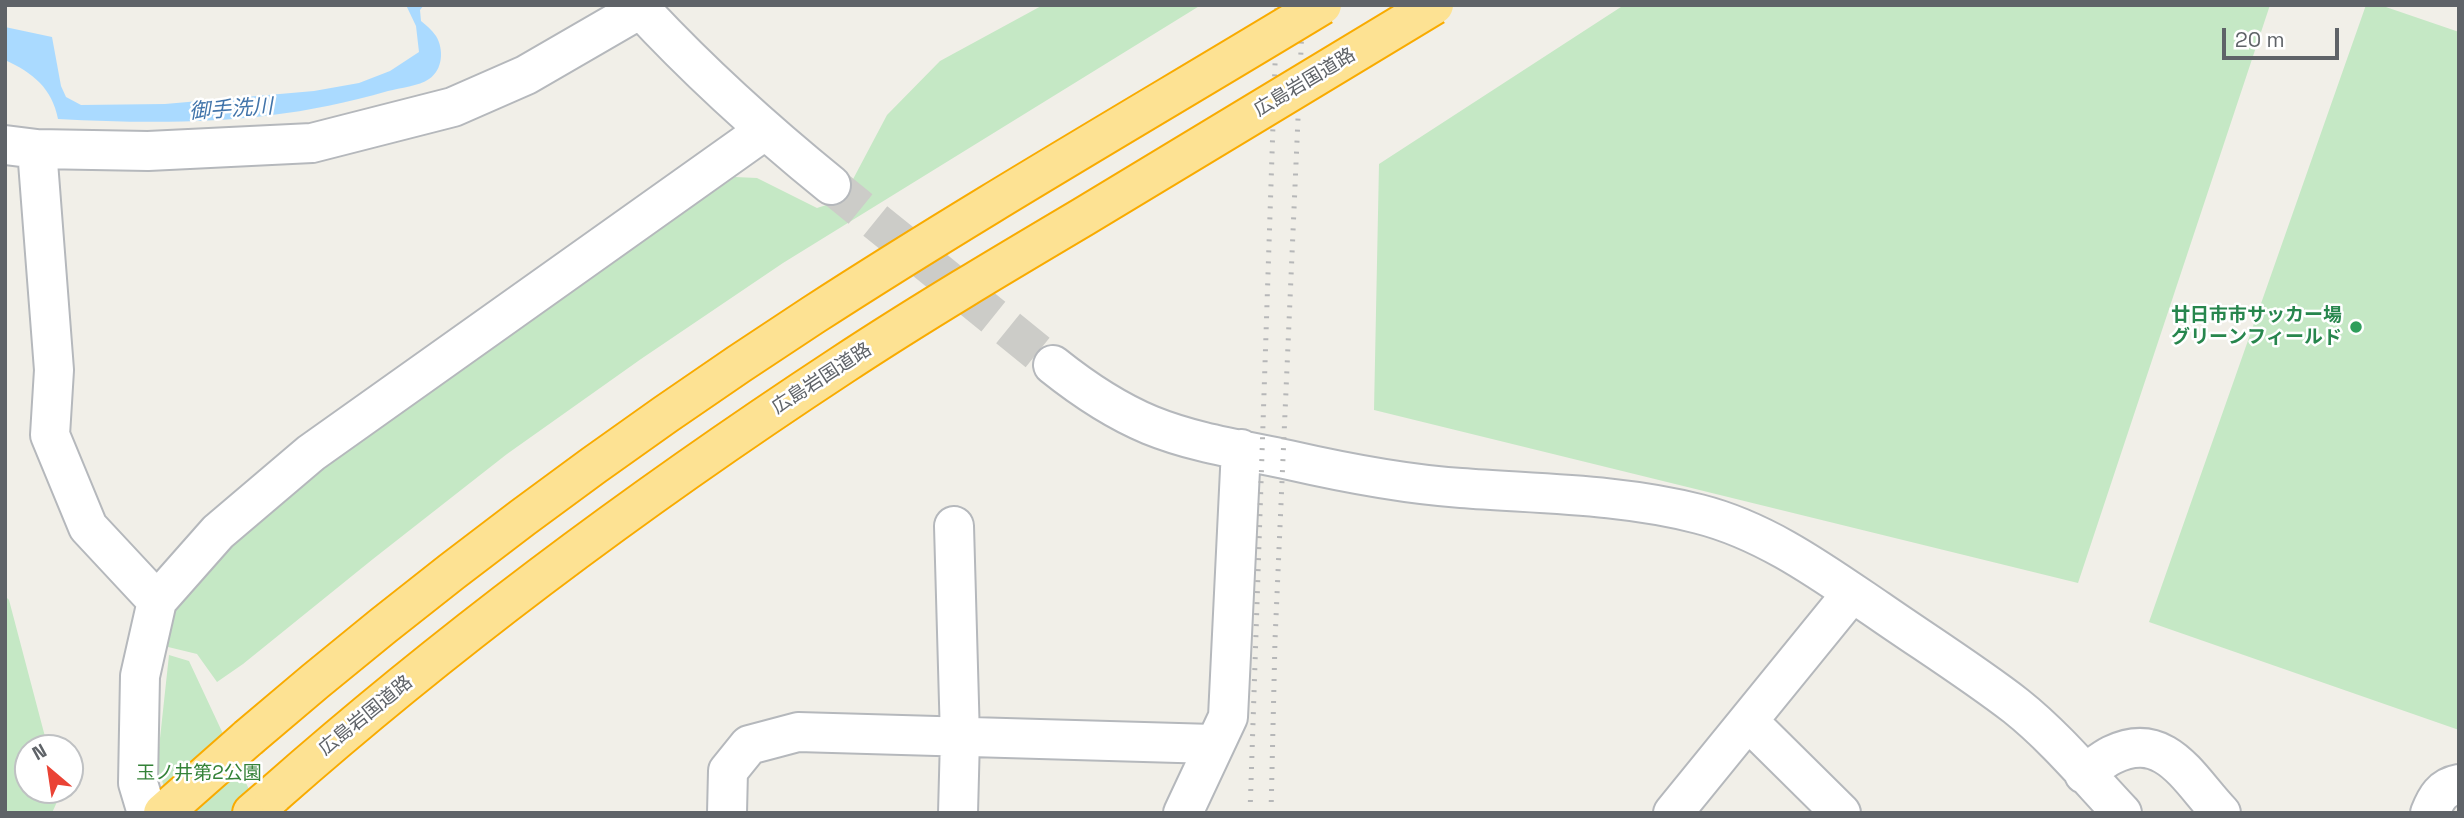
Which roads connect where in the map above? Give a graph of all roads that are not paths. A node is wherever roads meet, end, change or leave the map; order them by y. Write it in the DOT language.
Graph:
graph roads {
  1 [pos="1322,5"];
  2 [pos="1434,5"];
  3 [pos="639,7"];
  4 [pos="764,131"];
  5 [pos="21,147"];
  6 [pos="831,185"];
  7 [pos="1053,365"];
  8 [pos="1241,449"];
  9 [pos="954,526"];
  10 [pos="1852,593"];
  11 [pos="157,601"];
  12 [pos="1748,721"];
  13 [pos="960,738"];
  14 [pos="1213,744"];
  15 [pos="2084,774"];
  16 [pos="2459,783"];
  17 [pos="147,813"];
  18 [pos="163,813"];
  19 [pos="252,813"];
  20 [pos="727,813"];
  21 [pos="958,813"];
  22 [pos="1183,813"];
  23 [pos="1673,813"];
  24 [pos="1841,813"];
  25 [pos="2122,813"];
  26 [pos="2221,813"];
  27 [pos="2430,813"];
  1 -- 18 [label="highway, bridge"];
  2 -- 19 [label="highway, 広島岩国道路, bridge"];
  3 -- 4 [label="street"];
  3 -- 5 [label="street"];
  4 -- 6 [label="street"];
  4 -- 11 [label="street"];
  5 -- 11 [label="street"];
  7 -- 8 [label="street"];
  8 -- 10 [label="street"];
  8 -- 14 [label="street"];
  9 -- 13 [label="street"];
  10 -- 12 [label="street"];
  10 -- 15 [label="street"];
  11 -- 17 [label="street"];
  12 -- 23 [label="street"];
  12 -- 24 [label="street"];
  13 -- 14 [label="street"];
  13 -- 20 [label="street"];
  13 -- 21 [label="street"];
  14 -- 22 [label="street"];
  15 -- 25 [label="street"];
  15 -- 26 [label="street"];
  16 -- 27 [label="street"];
}
